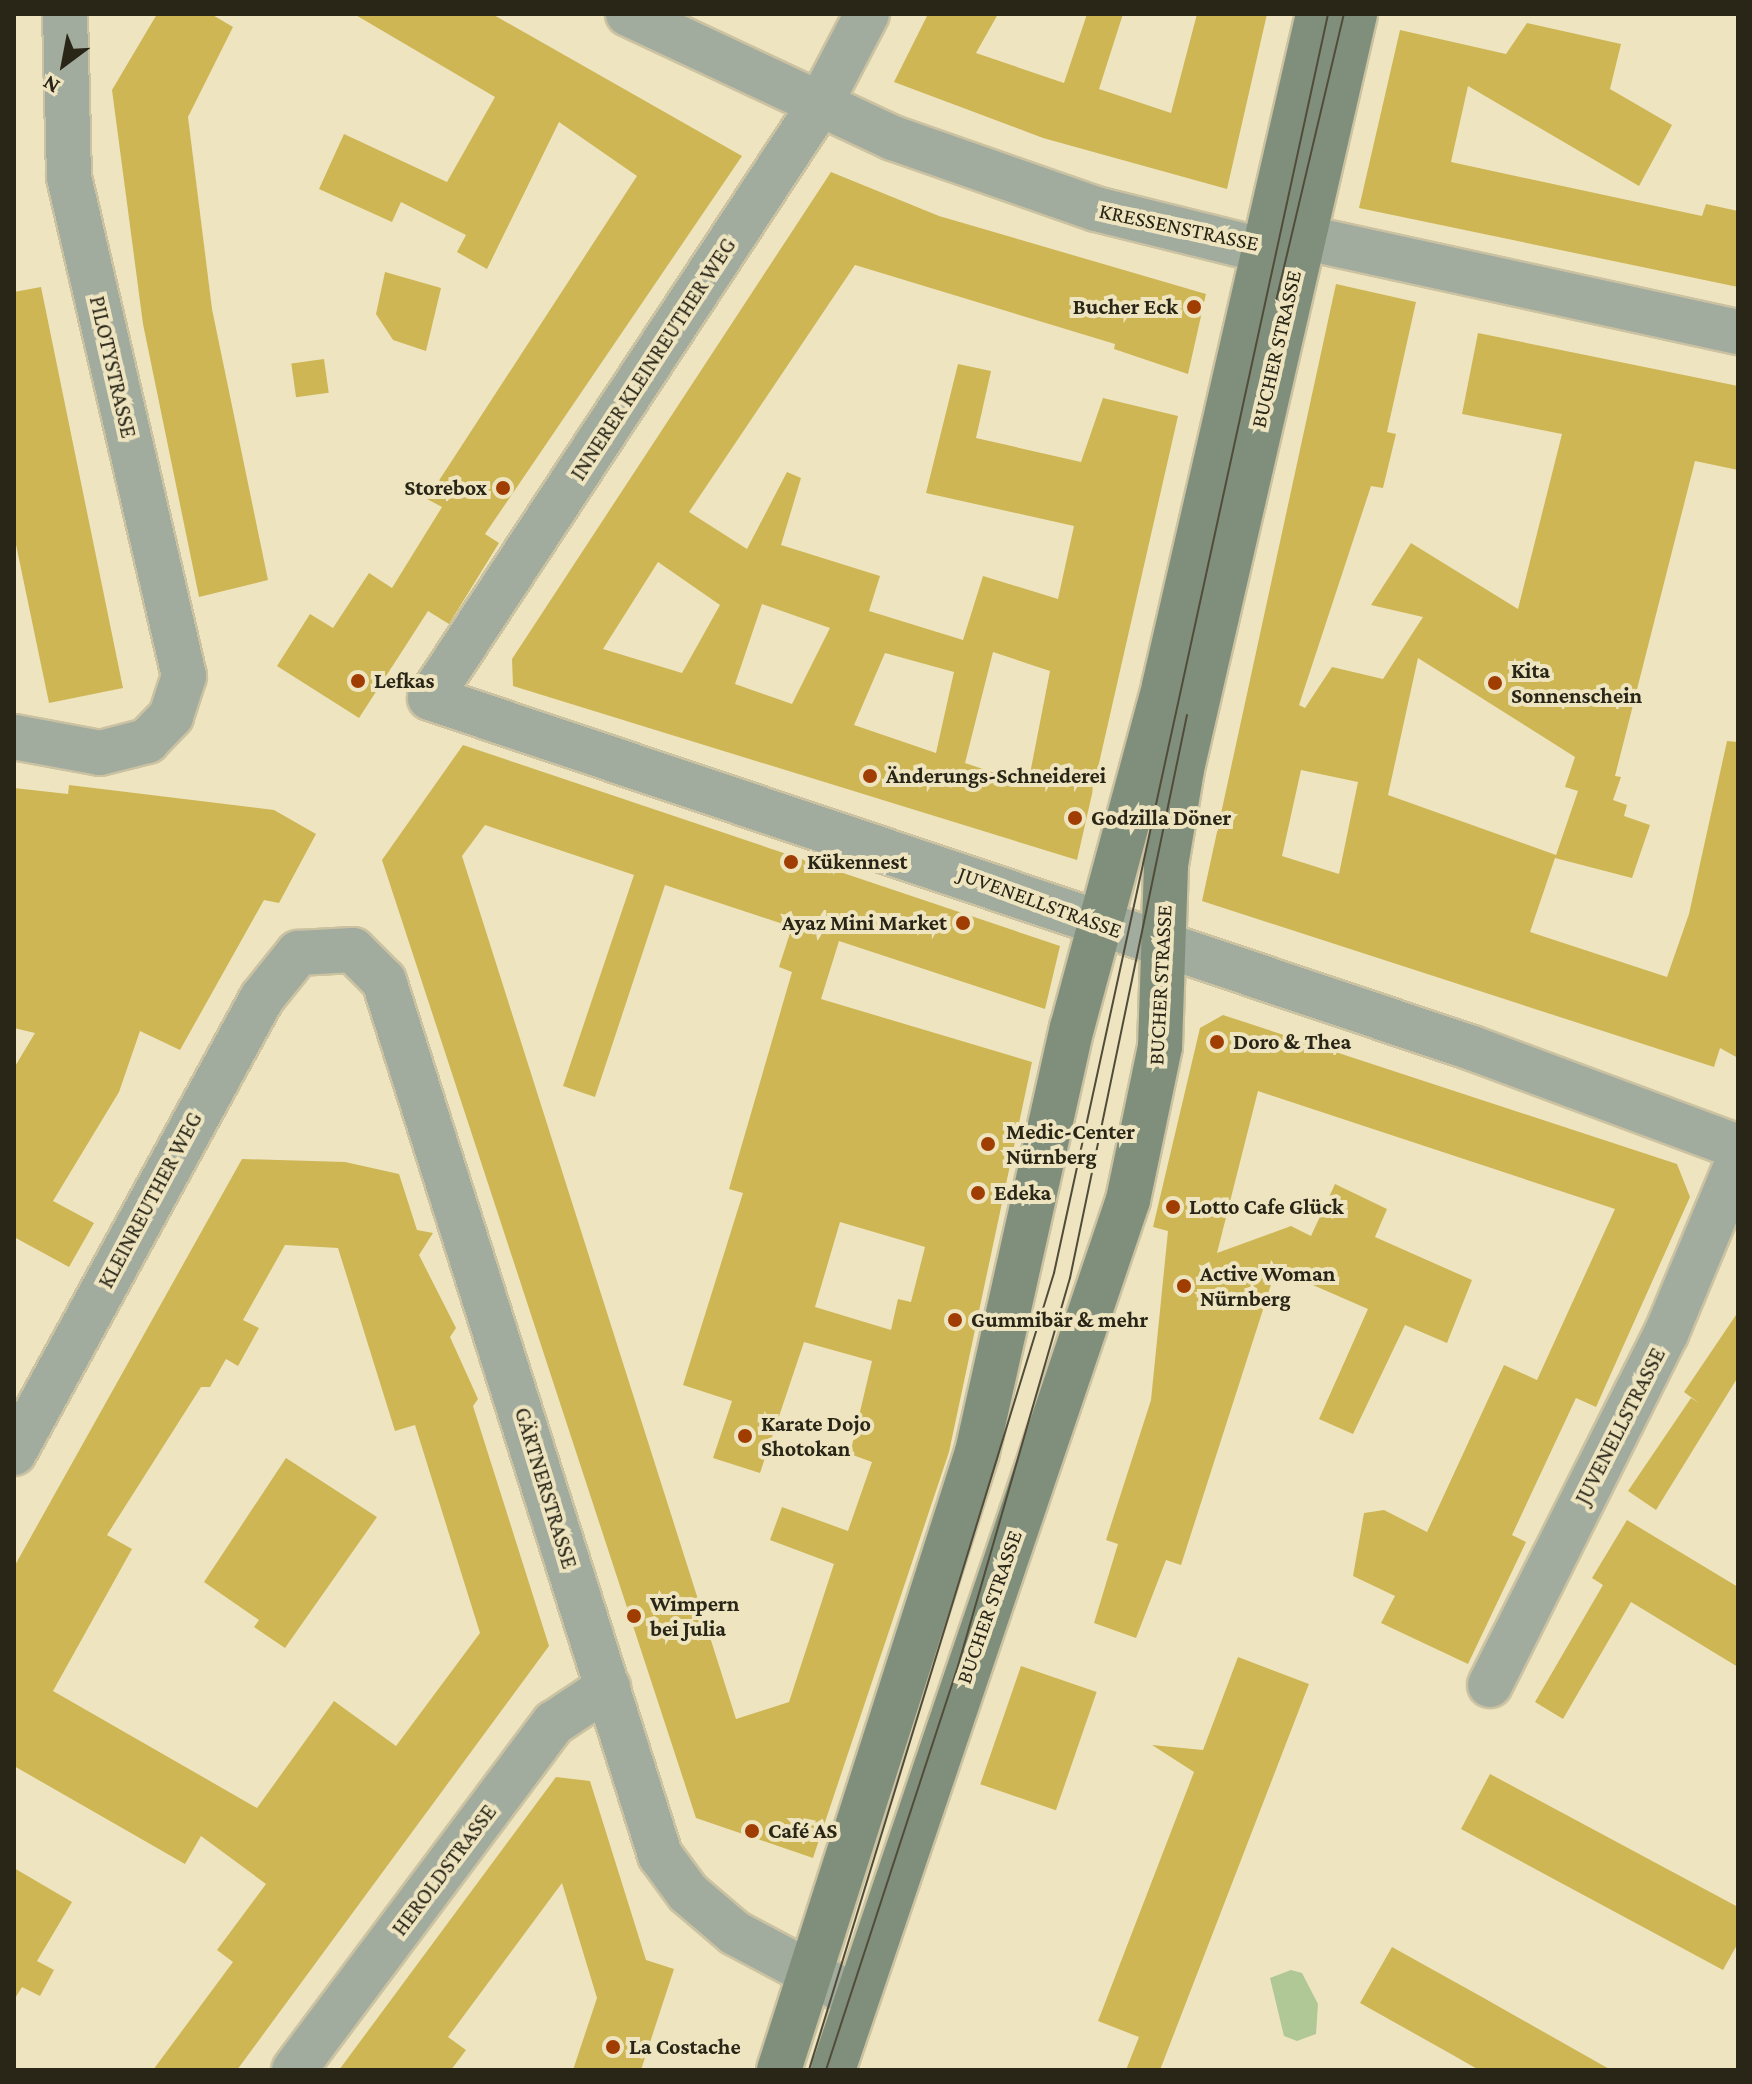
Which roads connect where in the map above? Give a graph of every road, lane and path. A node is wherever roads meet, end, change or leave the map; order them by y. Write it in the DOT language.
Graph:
graph roads {
  1 [pos="65,14"];
  2 [pos="628,14"];
  3 [pos="867,14"];
  4 [pos="1318,14"];
  5 [pos="1355,14"];
  6 [pos="819,106"];
  7 [pos="1282,243"];
  8 [pos="1738,332"];
  9 [pos="430,698"];
  10 [pos="14,737"];
  11 [pos="1098,921"];
  12 [pos="1164,947"];
  13 [pos="298,953"];
  14 [pos="1738,1147"];
  15 [pos="1738,1161"];
  16 [pos="14,1453"];
  17 [pos="1490,1685"];
  18 [pos="608,1687"];
  19 [pos="810,1976"];
  20 [pos="857,1998"];
  21 [pos="294,2070"];
  22 [pos="779,2070"];
  23 [pos="833,2070"];
  1 -- 10 [label="street, PILOTYSTRASSE"];
  2 -- 6 [label="street, KRESSENSTRASSE"];
  3 -- 6 [label="street, INNERER KLEINREUTHER WEG"];
  4 -- 7 [label="main road, BUCHER STRASSE"];
  5 -- 7 [label="main road, BUCHER STRASSE"];
  6 -- 7 [label="street, KRESSENSTRASSE"];
  6 -- 9 [label="street, INNERER KLEINREUTHER WEG"];
  7 -- 8 [label="street, KRESSENSTRASSE"];
  7 -- 11 [label="main road, BUCHER STRASSE"];
  7 -- 12 [label="main road, BUCHER STRASSE"];
  9 -- 11 [label="street, JUVENELLSTRASSE"];
  11 -- 12 [label="street, JUVENELLSTRASSE"];
  11 -- 19 [label="main road, BUCHER STRASSE"];
  12 -- 14 [label="street, JUVENELLSTRASSE"];
  12 -- 20 [label="main road, BUCHER STRASSE"];
  13 -- 16 [label="street, KLEINREUTHER WEG"];
  13 -- 18 [label="street, GÄRTNERSTRASSE"];
  15 -- 17 [label="street, JUVENELLSTRASSE"];
  18 -- 19 [label="street, GÄRTNERSTRASSE"];
  18 -- 21 [label="street, HEROLDSTRASSE"];
  19 -- 20 [label="street, GÄRTNERSTRASSE"];
  19 -- 22 [label="main road, BUCHER STRASSE"];
  20 -- 23 [label="main road, BUCHER STRASSE"];
}
